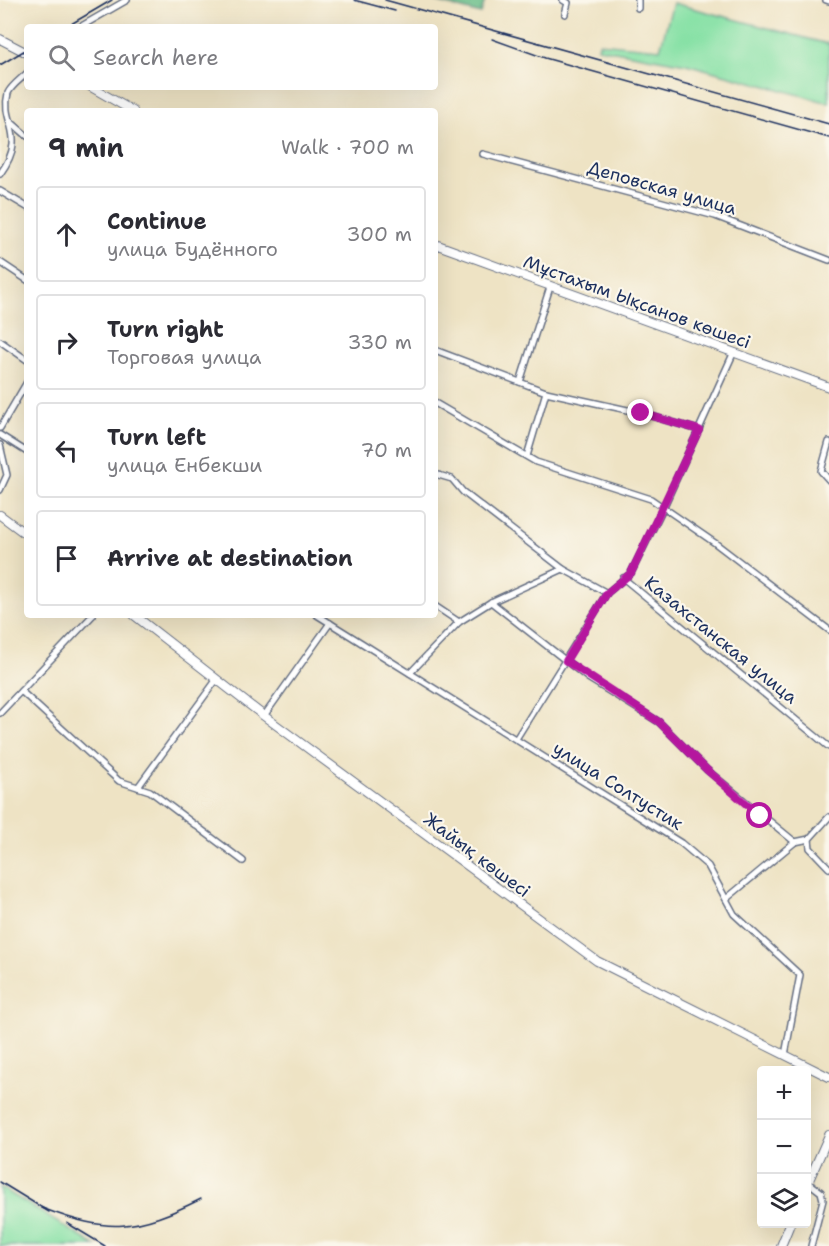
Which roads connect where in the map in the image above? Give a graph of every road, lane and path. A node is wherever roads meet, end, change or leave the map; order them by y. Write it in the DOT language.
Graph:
graph roads {
  1 [pos="127,0"];
  2 [pos="563,0"];
  3 [pos="638,0"];
  4 [pos="638,8"];
  5 [pos="566,14"];
  6 [pos="85,24"];
  7 [pos="0,39"];
  8 [pos="24,51"];
  9 [pos="24,76"];
  10 [pos="96,90"];
  11 [pos="128,108"];
  12 [pos="9,120"];
  13 [pos="24,133"];
  14 [pos="483,154"];
  15 [pos="0,174"];
  16 [pos="0,191"];
  17 [pos="24,205"];
  18 [pos="438,245"];
  19 [pos="829,260"];
  20 [pos="0,262"];
  21 [pos="24,278"];
  22 [pos="550,286"];
  23 [pos="0,341"];
  24 [pos="438,351"];
  25 [pos="733,354"];
  26 [pos="24,358"];
  27 [pos="520,382"];
  28 [pos="24,387"];
  29 [pos="829,387"];
  30 [pos="546,392"];
  31 [pos="438,405"];
  32 [pos="0,428"];
  33 [pos="699,430"];
  34 [pos="0,435"];
  35 [pos="829,442"];
  36 [pos="0,445"];
  37 [pos="24,450"];
  38 [pos="526,456"];
  39 [pos="438,475"];
  40 [pos="829,480"];
  41 [pos="0,490"];
  42 [pos="664,507"];
  43 [pos="0,515"];
  44 [pos="24,533"];
  45 [pos="562,569"];
  46 [pos="623,578"];
  47 [pos="607,593"];
  48 [pos="491,602"];
  49 [pos="438,608"];
  50 [pos="90,618"];
  51 [pos="138,618"];
  52 [pos="322,618"];
  53 [pos="459,622"];
  54 [pos="330,623"];
  55 [pos="829,630"];
  56 [pos="566,661"];
  57 [pos="410,673"];
  58 [pos="217,679"];
  59 [pos="21,691"];
  60 [pos="0,713"];
  61 [pos="264,716"];
  62 [pos="516,739"];
  63 [pos="829,747"];
  64 [pos="138,787"];
  65 [pos="829,817"];
  66 [pos="809,839"];
  67 [pos="795,842"];
  68 [pos="243,861"];
  69 [pos="829,868"];
  70 [pos="726,899"];
  71 [pos="785,1055"];
  72 [pos="829,1077"];
  73 [pos="829,1135"];
  74 [pos="811,1177"];
  75 [pos="811,1186"];
  76 [pos="822,1195"];
  77 [pos="829,1198"];
  78 [pos="788,1228"];
  79 [pos="781,1246"];
  80 [pos="811,1246"];
  1 -- 6 [label="street"];
  2 -- 5 [label="street"];
  3 -- 4 [label="street"];
  7 -- 8 [label="street"];
  9 -- 12 [label="street"];
  10 -- 11 [label="street"];
  12 -- 13 [label="street"];
  12 -- 15 [label="street"];
  14 -- 19 [label="street, Деповская улица"];
  16 -- 17 [label="street"];
  18 -- 22 [label="street, Мұстахым Ықсанов көшесі"];
  20 -- 21 [label="street"];
  22 -- 25 [label="street, Мұстахым Ықсанов көшесі"];
  22 -- 27 [label="street"];
  23 -- 26 [label="street"];
  24 -- 27 [label="street"];
  25 -- 29 [label="street, Мұстахым Ықсанов көшесі"];
  25 -- 33 [label="street"];
  27 -- 30 [label="street"];
  28 -- 32 [label="street"];
  30 -- 33 [label="street"];
  30 -- 38 [label="street"];
  31 -- 38 [label="street"];
  33 -- 42 [label="street"];
  34 -- 37 [label="street"];
  35 -- 40 [label="street"];
  36 -- 41 [label="street"];
  38 -- 42 [label="street"];
  39 -- 45 [label="street"];
  42 -- 46 [label="street"];
  42 -- 55 [label="street"];
  43 -- 44 [label="street"];
  45 -- 47 [label="street"];
  45 -- 48 [label="street"];
  46 -- 47 [label="street"];
  46 -- 63 [label="street, Казахстанская улица"];
  47 -- 56 [label="street"];
  48 -- 53 [label="street"];
  48 -- 56 [label="street"];
  49 -- 53 [label="street"];
  50 -- 59 [label="street"];
  51 -- 58 [label="street, Жайық көшесі"];
  52 -- 54 [label="street, улица Солтустик"];
  53 -- 57 [label="street"];
  54 -- 57 [label="street, улица Солтустик"];
  54 -- 61 [label="street"];
  56 -- 62 [label="street"];
  56 -- 67 [label="street"];
  57 -- 62 [label="street, улица Солтустик"];
  58 -- 61 [label="street, Жайық көшесі"];
  58 -- 64 [label="street"];
  59 -- 60 [label="street"];
  59 -- 64 [label="street"];
  61 -- 71 [label="street, Жайық көшесі"];
  62 -- 70 [label="street, улица Солтустик"];
  64 -- 68 [label="street"];
  65 -- 66 [label="street"];
  66 -- 67 [label="street"];
  66 -- 69 [label="street"];
  67 -- 70 [label="street"];
  70 -- 71 [label="street, улица Солтустик"];
  71 -- 72 [label="street, Жайық көшесі"];
  73 -- 74 [label="street"];
  75 -- 76 [label="street"];
  76 -- 77 [label="street"];
  76 -- 80 [label="street"];
  78 -- 79 [label="street"];
}
